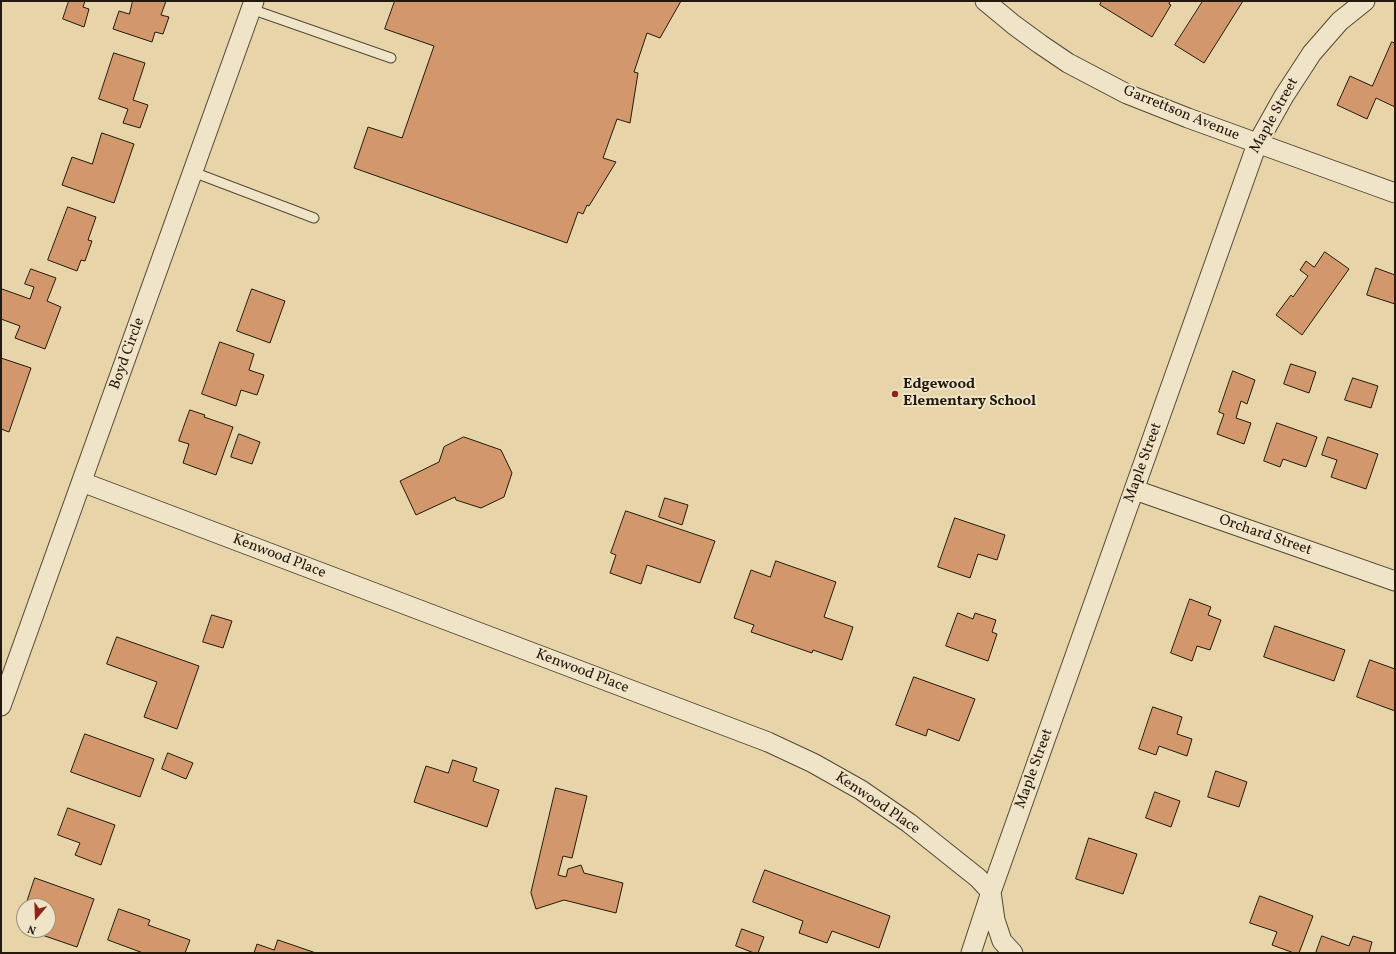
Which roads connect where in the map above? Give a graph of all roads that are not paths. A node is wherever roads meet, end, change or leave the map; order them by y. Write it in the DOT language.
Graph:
graph roads {
  1 [pos="985,1"];
  2 [pos="1364,1"];
  3 [pos="253,5"];
  4 [pos="391,58"];
  5 [pos="1257,144"];
  6 [pos="193,172"];
  7 [pos="1395,193"];
  8 [pos="314,218"];
  9 [pos="82,482"];
  10 [pos="1135,490"];
  11 [pos="1395,581"];
  12 [pos="1,706"];
  13 [pos="991,892"];
  14 [pos="971,953"];
  15 [pos="1013,953"];
  1 -- 5 [label="street, Garrettson Avenue"];
  2 -- 5 [label="street, Maple Street"];
  3 -- 4 [label="lane"];
  3 -- 6 [label="street, Boyd Circle"];
  5 -- 7 [label="street, Garrettson Avenue"];
  5 -- 10 [label="street, Maple Street"];
  6 -- 8 [label="lane"];
  6 -- 9 [label="street, Boyd Circle"];
  9 -- 12 [label="street, Boyd Circle"];
  9 -- 13 [label="street, Kenwood Place"];
  10 -- 11 [label="street, Orchard Street"];
  10 -- 13 [label="street, Maple Street"];
  13 -- 14 [label="street, Maple Street"];
  13 -- 15 [label="street"];
}
